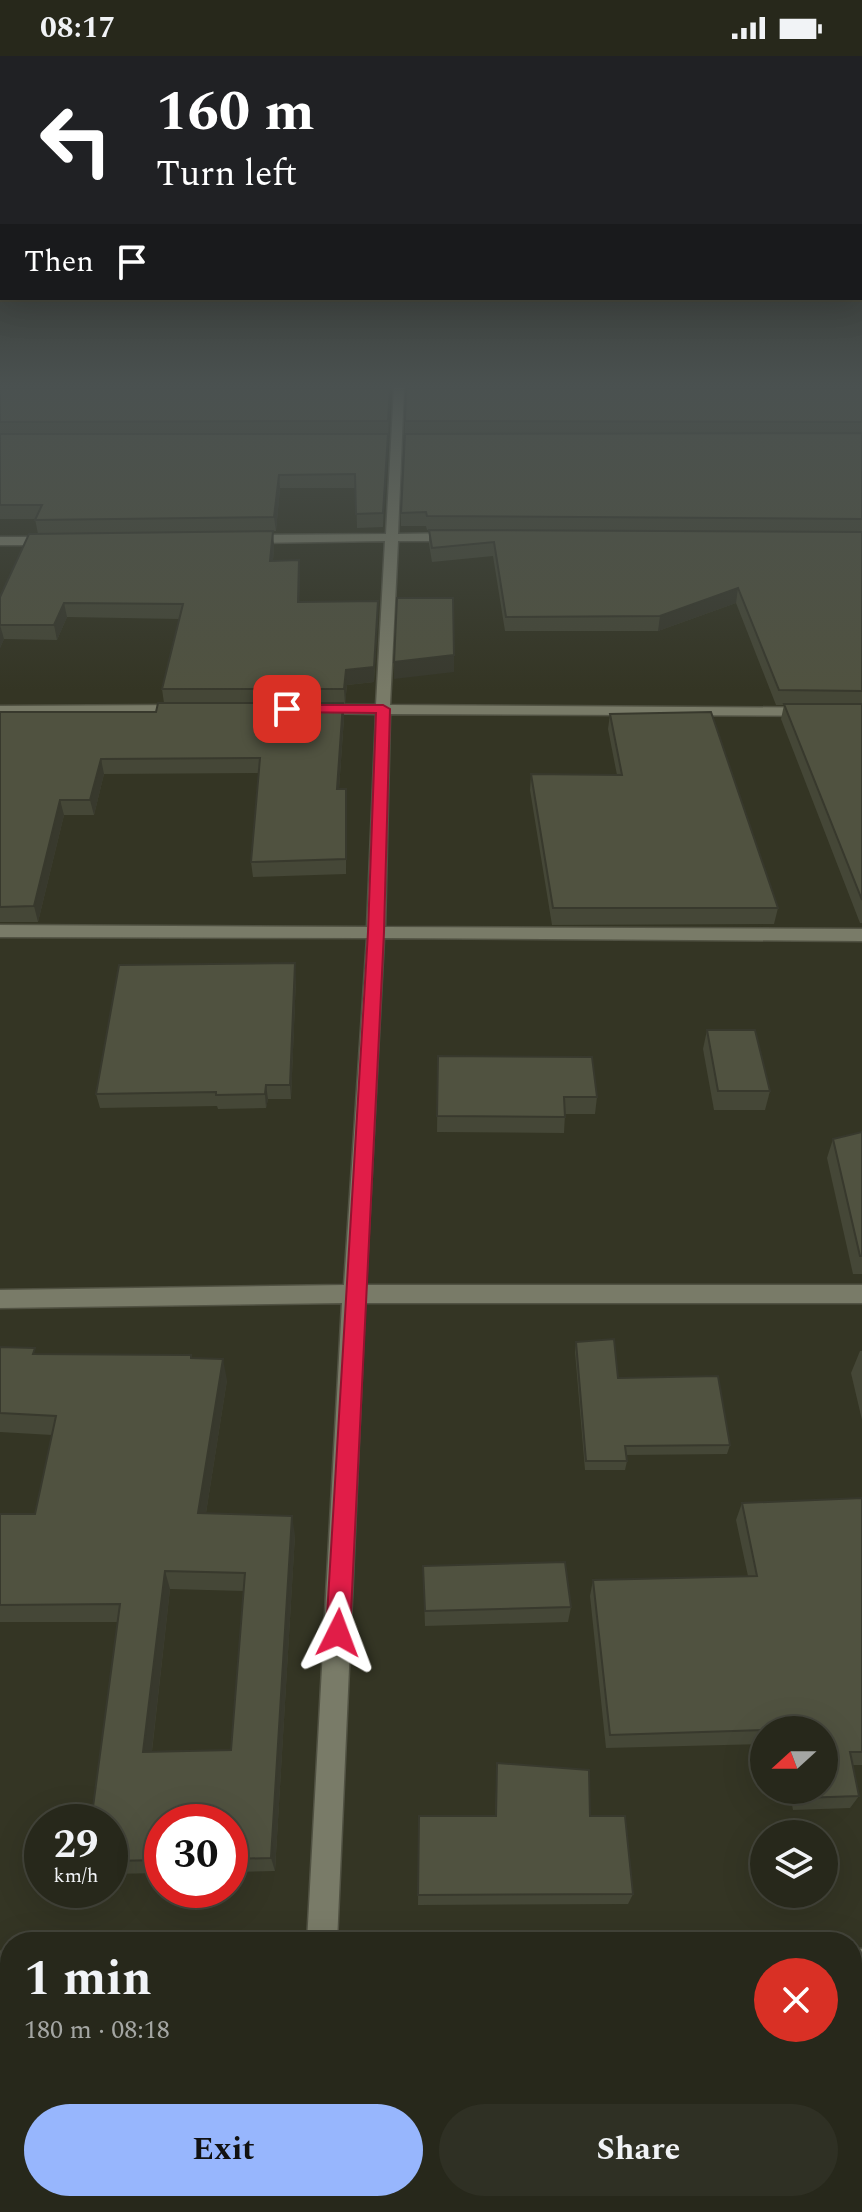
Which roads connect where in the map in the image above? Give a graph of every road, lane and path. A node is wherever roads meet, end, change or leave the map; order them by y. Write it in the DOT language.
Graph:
graph roads {
  1 [pos="395,489"];
  2 [pos="394,537"];
  3 [pos="472,538"];
  4 [pos="236,539"];
  5 [pos="0,541"];
  6 [pos="63,541"];
  7 [pos="192,709"];
  8 [pos="303,709"];
  9 [pos="383,709"];
  10 [pos="0,710"];
  11 [pos="862,712"];
  12 [pos="0,931"];
  13 [pos="376,932"];
  14 [pos="862,935"];
  15 [pos="354,1294"];
  16 [pos="862,1294"];
  17 [pos="0,1299"];
  18 [pos="322,1932"];
  1 -- 2 [label="street"];
  2 -- 3 [label="street"];
  2 -- 4 [label="street"];
  2 -- 9 [label="street"];
  5 -- 6 [label="street"];
  7 -- 10 [label="street"];
  8 -- 9 [label="street"];
  9 -- 11 [label="street"];
  9 -- 13 [label="street"];
  12 -- 13 [label="street"];
  13 -- 14 [label="street"];
  13 -- 15 [label="street"];
  15 -- 16 [label="street"];
  15 -- 17 [label="street"];
  15 -- 18 [label="street"];
}
